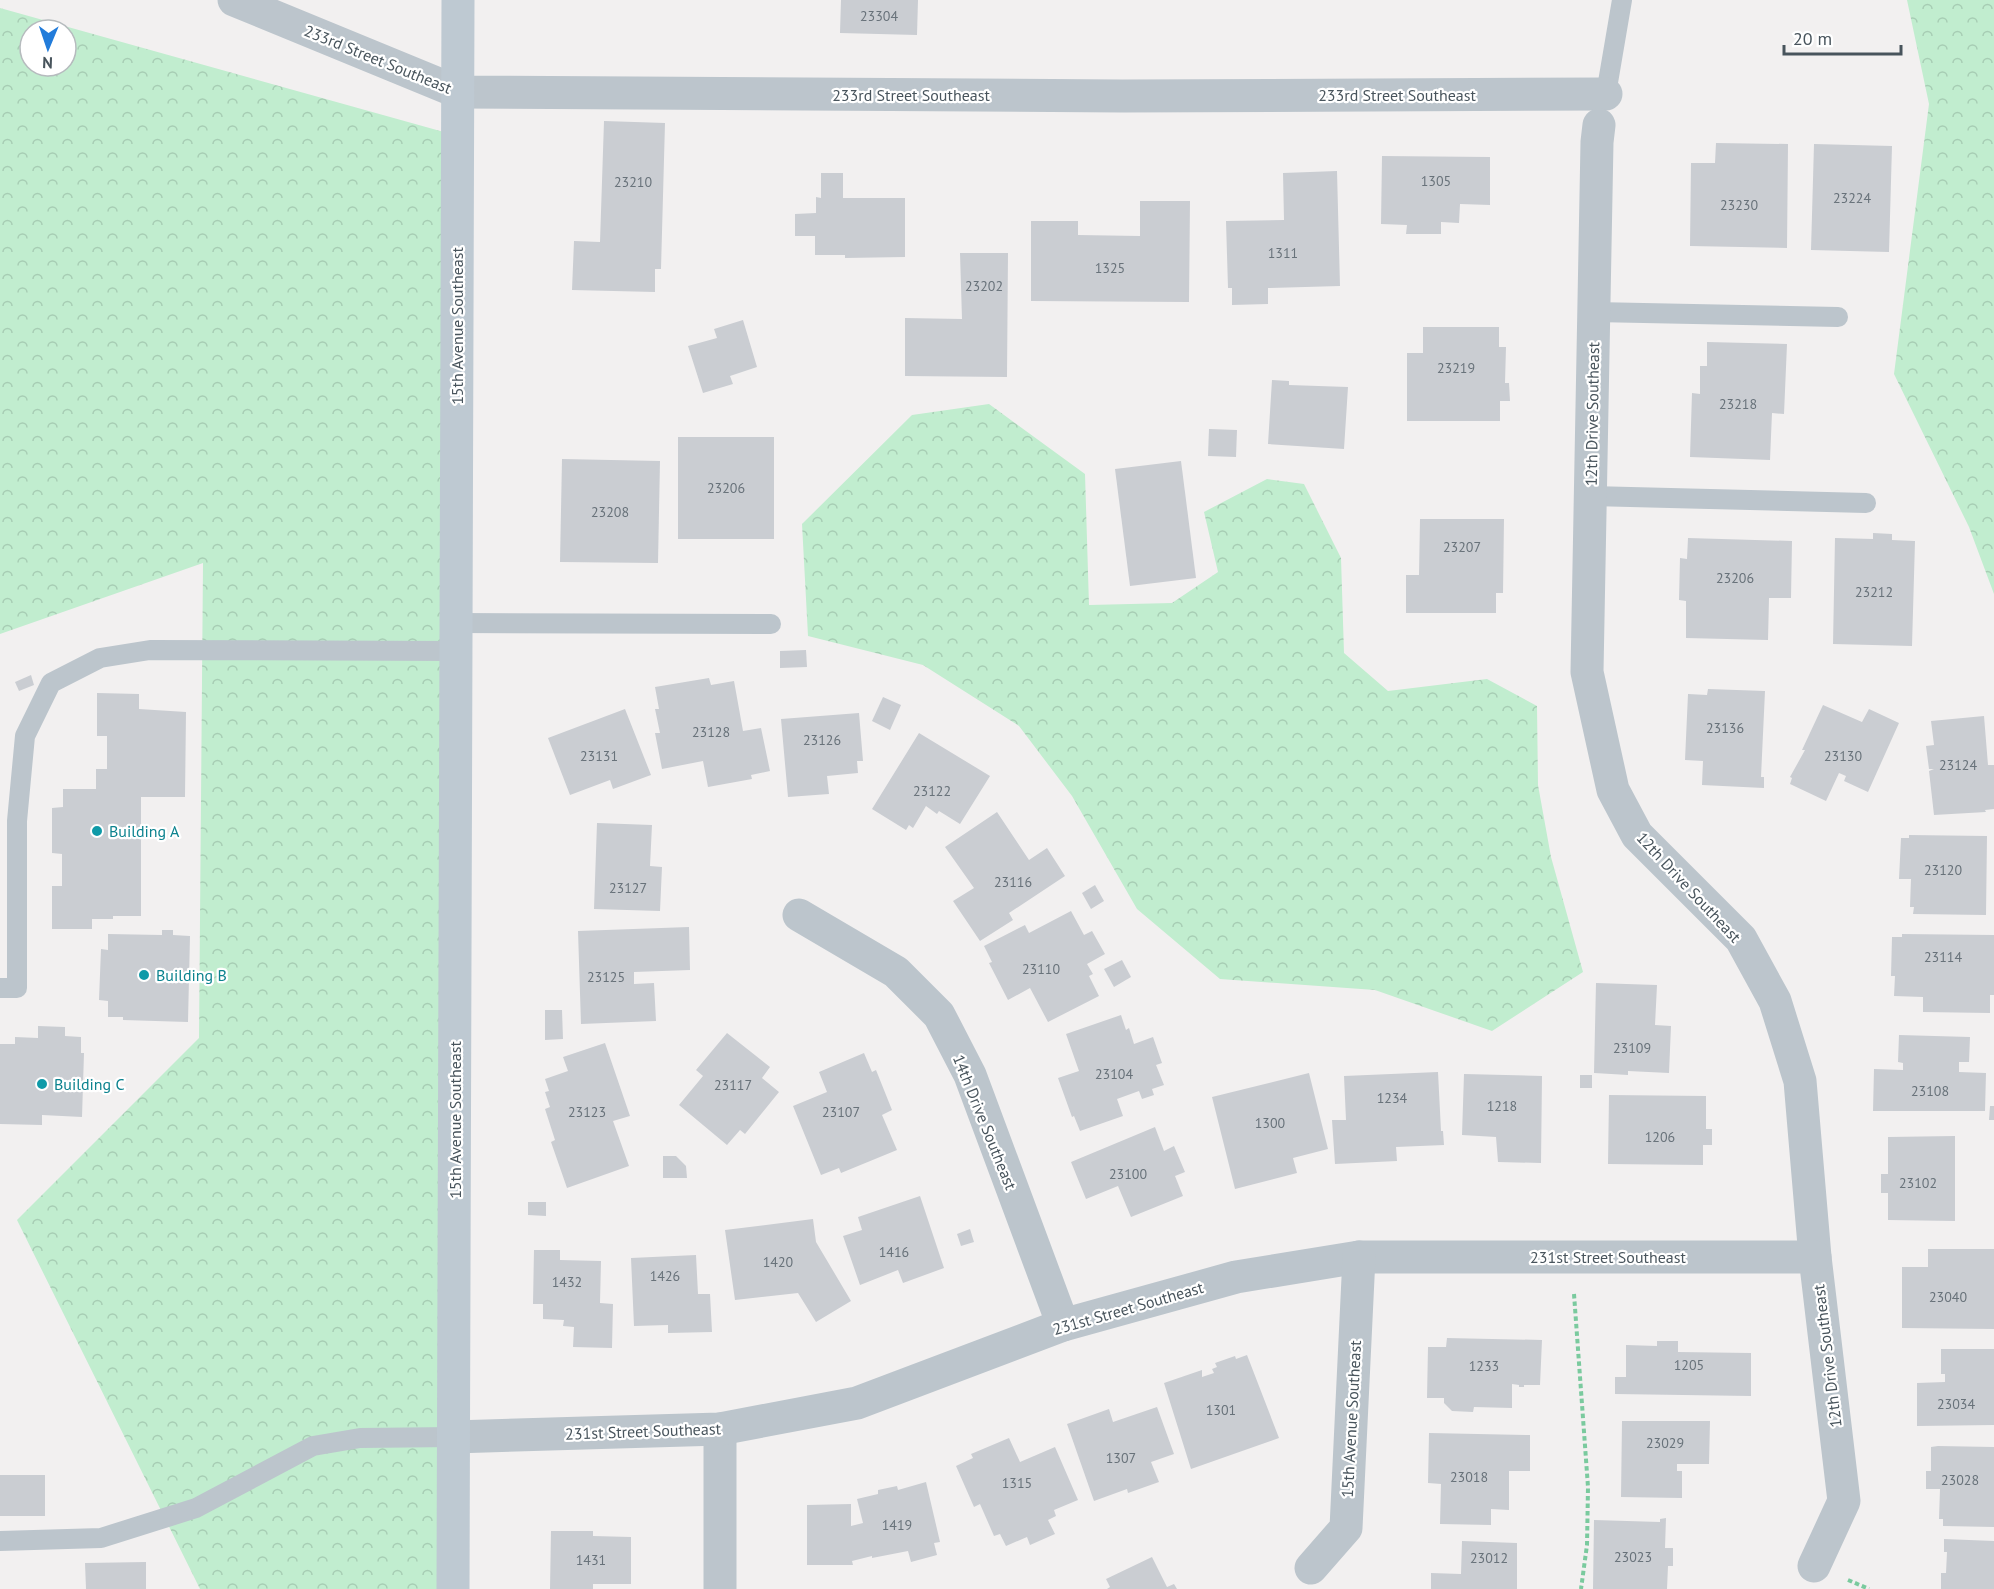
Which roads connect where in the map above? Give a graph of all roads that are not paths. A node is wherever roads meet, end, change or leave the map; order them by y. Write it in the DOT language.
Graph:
graph roads {
  1 [pos="234,0"];
  2 [pos="458,0"];
  3 [pos="1622,0"];
  4 [pos="458,92"];
  5 [pos="1606,94"];
  6 [pos="1599,125"];
  7 [pos="1594,312"];
  8 [pos="1838,317"];
  9 [pos="1591,496"];
  10 [pos="1866,503"];
  11 [pos="771,624"];
  12 [pos="456,637"];
  13 [pos="9,821"];
  14 [pos="800,915"];
  15 [pos="0,988"];
  16 [pos="1359,1257"];
  17 [pos="1815,1257"];
  18 [pos="1063,1326"];
  19 [pos="720,1429"];
  20 [pos="453,1437"];
  21 [pos="0,1541"];
  22 [pos="1814,1566"];
  23 [pos="1311,1568"];
  24 [pos="453,1589"];
  25 [pos="720,1589"];
  1 -- 4 [label="street, 233rd Street Southeast"];
  2 -- 4 [label="street, 15th Avenue Southeast"];
  3 -- 5 [label="lane"];
  4 -- 5 [label="street, 233rd Street Southeast"];
  4 -- 12 [label="street, 15th Avenue Southeast"];
  6 -- 7 [label="street, 12th Drive Southeast"];
  7 -- 8 [label="lane"];
  7 -- 9 [label="street, 12th Drive Southeast"];
  9 -- 10 [label="lane"];
  9 -- 17 [label="street, 12th Drive Southeast"];
  11 -- 12 [label="lane"];
  12 -- 13 [label="lane"];
  12 -- 20 [label="street, 15th Avenue Southeast"];
  13 -- 15 [label="lane"];
  14 -- 18 [label="street, 14th Drive Southeast"];
  16 -- 17 [label="street, 231st Street Southeast"];
  16 -- 18 [label="street, 231st Street Southeast"];
  16 -- 23 [label="street, 15th Avenue Southeast"];
  17 -- 22 [label="street, 12th Drive Southeast"];
  18 -- 19 [label="street, 231st Street Southeast"];
  19 -- 20 [label="street, 231st Street Southeast"];
  19 -- 25 [label="street"];
  20 -- 21 [label="lane"];
  20 -- 24 [label="street, 15th Avenue Southeast"];
}
